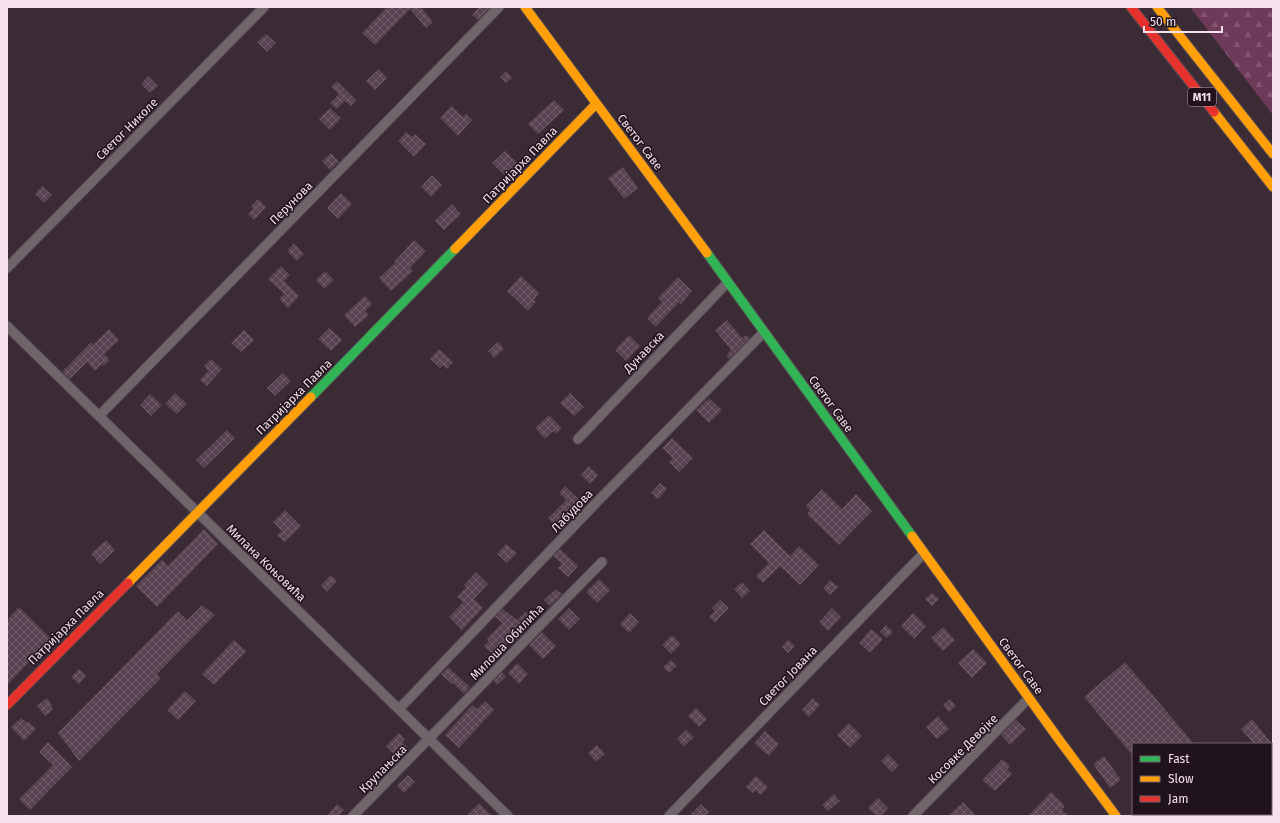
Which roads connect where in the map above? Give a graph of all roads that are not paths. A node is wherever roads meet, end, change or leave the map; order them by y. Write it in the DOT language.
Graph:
graph roads {
  1 [pos="264,7"];
  2 [pos="499,7"];
  3 [pos="525,7"];
  4 [pos="1131,7"];
  5 [pos="1157,7"];
  6 [pos="596,104"];
  7 [pos="1273,154"];
  8 [pos="1273,187"];
  9 [pos="7,268"];
  10 [pos="728,282"];
  11 [pos="7,326"];
  12 [pos="764,332"];
  13 [pos="99,416"];
  14 [pos="578,438"];
  15 [pos="197,512"];
  16 [pos="924,553"];
  17 [pos="602,562"];
  18 [pos="1030,698"];
  19 [pos="7,704"];
  20 [pos="399,709"];
  21 [pos="430,739"];
  22 [pos="504,815"];
  23 [pos="353,816"];
  24 [pos="669,816"];
  25 [pos="913,816"];
  26 [pos="1116,816"];
  1 -- 9 [label="street, Светог Николе"];
  2 -- 13 [label="street, Перунова"];
  3 -- 6 [label="main road, Светог Саве"];
  4 -- 8 [label="main road, M11"];
  5 -- 7 [label="main road, M11"];
  6 -- 10 [label="main road, Светог Саве"];
  6 -- 15 [label="main road, Патријарха Павла"];
  10 -- 12 [label="main road, Светог Саве"];
  10 -- 14 [label="street, Дунавска"];
  11 -- 13 [label="street, Милана Коњовића"];
  12 -- 16 [label="main road, Светог Саве"];
  12 -- 20 [label="street, Лабудова"];
  13 -- 15 [label="street, Милана Коњовића"];
  15 -- 19 [label="main road, Патријарха Павла"];
  15 -- 20 [label="street, Милана Коњовића"];
  16 -- 18 [label="main road, Светог Саве"];
  16 -- 24 [label="street, Светог Јована"];
  17 -- 21 [label="street, Милоша Обилића"];
  18 -- 25 [label="street, Косовке Девојке"];
  18 -- 26 [label="main road, Светог Саве"];
  20 -- 21 [label="street, Милана Коњовића"];
  21 -- 22 [label="street, Милана Коњовића"];
  21 -- 23 [label="street, Крупањска"];
}
